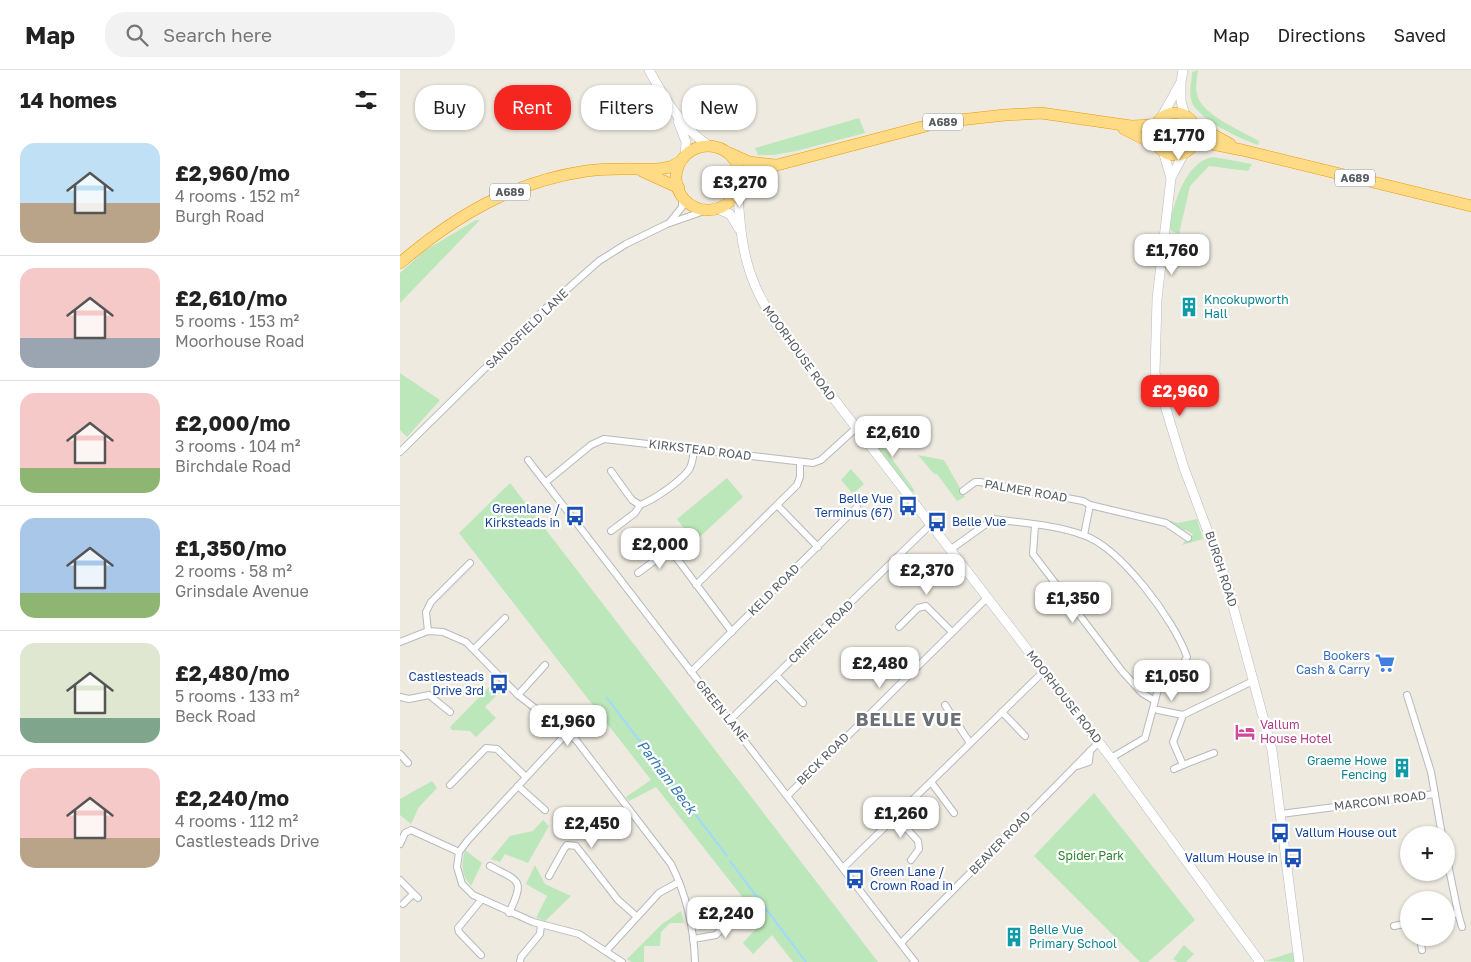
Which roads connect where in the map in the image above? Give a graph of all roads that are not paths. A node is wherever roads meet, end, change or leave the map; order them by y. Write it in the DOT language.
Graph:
graph roads {
  1 [pos="649,70"];
  2 [pos="1183,70"];
  3 [pos="1181,82"];
  4 [pos="676,115"];
  5 [pos="1188,120"];
  6 [pos="1159,121"];
  7 [pos="1113,124"];
  8 [pos="709,146"];
  9 [pos="1161,149"];
  10 [pos="1188,149"];
  11 [pos="1242,150"];
  12 [pos="729,153"];
  13 [pos="683,159"];
  14 [pos="777,165"];
  15 [pos="639,170"];
  16 [pos="1171,178"];
  17 [pos="739,186"];
  18 [pos="680,192"];
  19 [pos="1469,205"];
  20 [pos="713,209"];
  21 [pos="668,224"];
  22 [pos="742,234"];
  23 [pos="400,263"];
  24 [pos="856,429"];
  25 [pos="694,449"];
  26 [pos="400,452"];
  27 [pos="528,460"];
  28 [pos="800,463"];
  29 [pos="611,471"];
  30 [pos="546,482"];
  31 [pos="963,491"];
  32 [pos="640,505"];
  33 [pos="777,505"];
  34 [pos="1090,505"];
  35 [pos="857,508"];
  36 [pos="930,525"];
  37 [pos="1035,525"];
  38 [pos="612,531"];
  39 [pos="1084,535"];
  40 [pos="660,536"];
  41 [pos="1188,538"];
  42 [pos="818,547"];
  43 [pos="670,550"];
  44 [pos="950,550"];
  45 [pos="470,563"];
  46 [pos="638,573"];
  47 [pos="696,585"];
  48 [pos="987,598"];
  49 [pos="505,618"];
  50 [pos="898,627"];
  51 [pos="428,631"];
  52 [pos="732,632"];
  53 [pos="952,632"];
  54 [pos="400,642"];
  55 [pos="474,649"];
  56 [pos="545,665"];
  57 [pos="1044,671"];
  58 [pos="691,672"];
  59 [pos="777,676"];
  60 [pos="1254,681"];
  61 [pos="518,694"];
  62 [pos="1407,695"];
  63 [pos="400,697"];
  64 [pos="1155,701"];
  65 [pos="802,703"];
  66 [pos="945,705"];
  67 [pos="1158,710"];
  68 [pos="450,712"];
  69 [pos="1002,712"];
  70 [pos="1183,715"];
  71 [pos="730,720"];
  72 [pos="568,732"];
  73 [pos="1025,736"];
  74 [pos="970,743"];
  75 [pos="1098,743"];
  76 [pos="1214,753"];
  77 [pos="400,754"];
  78 [pos="1111,758"];
  79 [pos="404,762"];
  80 [pos="1182,765"];
  81 [pos="1174,769"];
  82 [pos="526,777"];
  83 [pos="931,782"];
  84 [pos="450,785"];
  85 [pos="518,786"];
  86 [pos="788,794"];
  87 [pos="1435,794"];
  88 [pos="545,810"];
  89 [pos="954,813"];
  90 [pos="1281,814"];
  91 [pos="896,817"];
  92 [pos="1440,826"];
  93 [pos="400,844"];
  94 [pos="459,852"];
  95 [pos="911,860"];
  96 [pos="490,866"];
  97 [pos="843,868"];
  98 [pos="549,876"];
  99 [pos="400,880"];
  100 [pos="1451,881"];
  101 [pos="679,882"];
  102 [pos="482,899"];
  103 [pos="403,904"];
  104 [pos="742,907"];
  105 [pos="509,913"];
  106 [pos="1458,913"];
  107 [pos="1455,914"];
  108 [pos="636,916"];
  109 [pos="541,925"];
  110 [pos="1400,925"];
  111 [pos="1394,926"];
  112 [pos="1462,927"];
  113 [pos="693,939"];
  114 [pos="901,943"];
  115 [pos="1421,946"];
  116 [pos="1422,950"];
  117 [pos="606,951"];
  118 [pos="481,955"];
  119 [pos="520,962"];
  120 [pos="622,962"];
  121 [pos="695,962"];
  122 [pos="916,962"];
  123 [pos="1260,962"];
  124 [pos="1299,962"];
  1 -- 4 [label="main road"];
  2 -- 3 [label="main road"];
  3 -- 5 [label="main road"];
  3 -- 6 [label="main road"];
  4 -- 8 [label="main road"];
  4 -- 13 [label="main road"];
  5 -- 6 [label="highway, A689"];
  5 -- 10 [label="highway"];
  5 -- 11 [label="highway, A689"];
  6 -- 7 [label="highway, A689"];
  6 -- 9 [label="highway"];
  7 -- 9 [label="highway, A689"];
  7 -- 14 [label="highway, A689"];
  8 -- 12 [label="highway, A689"];
  8 -- 13 [label="highway, A689"];
  9 -- 10 [label="highway, A689"];
  9 -- 16 [label="main road, BURGH ROAD"];
  10 -- 11 [label="highway, A689"];
  10 -- 16 [label="main road, BURGH ROAD"];
  11 -- 19 [label="highway, A689"];
  12 -- 14 [label="highway, A689"];
  12 -- 17 [label="highway"];
  13 -- 15 [label="highway, A689"];
  13 -- 18 [label="highway"];
  14 -- 17 [label="highway, A689"];
  15 -- 18 [label="highway, A689"];
  15 -- 23 [label="highway, A689"];
  16 -- 60 [label="main road, BURGH ROAD"];
  17 -- 20 [label="highway, A689"];
  17 -- 22 [label="main road, MOORHOUSE ROAD"];
  18 -- 20 [label="highway, A689"];
  18 -- 21 [label="street"];
  20 -- 21 [label="street, SANDSFIELD LANE"];
  20 -- 22 [label="main road, MOORHOUSE ROAD"];
  21 -- 26 [label="street, SANDSFIELD LANE"];
  22 -- 24 [label="main road, MOORHOUSE ROAD"];
  24 -- 28 [label="street, KIRKSTEAD ROAD"];
  24 -- 36 [label="main road, MOORHOUSE ROAD"];
  25 -- 28 [label="street, KIRKSTEAD ROAD"];
  25 -- 30 [label="street, KIRKSTEAD ROAD"];
  25 -- 32 [label="street"];
  27 -- 30 [label="street, GREEN LANE"];
  28 -- 33 [label="street"];
  29 -- 32 [label="street"];
  30 -- 58 [label="street, GREEN LANE"];
  31 -- 34 [label="street, PALMER ROAD"];
  32 -- 38 [label="street"];
  33 -- 42 [label="street"];
  33 -- 47 [label="street"];
  34 -- 39 [label="street"];
  34 -- 41 [label="street, PALMER ROAD"];
  35 -- 42 [label="street, KELD ROAD"];
  36 -- 44 [label="main road, MOORHOUSE ROAD"];
  36 -- 59 [label="street, CRIFFEL ROAD"];
  37 -- 39 [label="street"];
  37 -- 44 [label="street"];
  37 -- 64 [label="street"];
  39 -- 64 [label="street"];
  40 -- 43 [label="street"];
  42 -- 52 [label="street, KELD ROAD"];
  43 -- 46 [label="street"];
  43 -- 47 [label="street"];
  44 -- 48 [label="main road, MOORHOUSE ROAD"];
  45 -- 51 [label="street"];
  47 -- 52 [label="street"];
  48 -- 53 [label="street, BECK ROAD"];
  48 -- 57 [label="main road, MOORHOUSE ROAD"];
  49 -- 55 [label="street"];
  50 -- 53 [label="street"];
  51 -- 54 [label="street"];
  51 -- 55 [label="street"];
  52 -- 58 [label="street, KELD ROAD"];
  53 -- 86 [label="street, BECK ROAD"];
  55 -- 61 [label="street"];
  56 -- 61 [label="street"];
  57 -- 69 [label="street"];
  57 -- 75 [label="main road, MOORHOUSE ROAD"];
  58 -- 71 [label="street, GREEN LANE"];
  59 -- 65 [label="street"];
  59 -- 71 [label="street, CRIFFEL ROAD"];
  60 -- 70 [label="street"];
  60 -- 90 [label="main road, BURGH ROAD"];
  61 -- 72 [label="street"];
  62 -- 87 [label="street, MARCONI ROAD"];
  63 -- 68 [label="street"];
  64 -- 78 [label="street"];
  66 -- 74 [label="street"];
  67 -- 70 [label="street"];
  69 -- 73 [label="street"];
  69 -- 74 [label="street"];
  70 -- 80 [label="street"];
  71 -- 86 [label="street, GREEN LANE"];
  72 -- 82 [label="street"];
  72 -- 101 [label="street"];
  74 -- 83 [label="street"];
  75 -- 78 [label="main road, MOORHOUSE ROAD"];
  75 -- 114 [label="street, BEAVER ROAD"];
  76 -- 80 [label="street"];
  77 -- 79 [label="street"];
  78 -- 123 [label="main road, MOORHOUSE ROAD"];
  80 -- 81 [label="street"];
  82 -- 84 [label="street"];
  82 -- 85 [label="street"];
  83 -- 89 [label="street"];
  83 -- 91 [label="street"];
  85 -- 88 [label="street"];
  85 -- 94 [label="street"];
  86 -- 97 [label="street, GREEN LANE"];
  87 -- 90 [label="street, MARCONI ROAD"];
  87 -- 92 [label="street"];
  90 -- 124 [label="main road, BURGH ROAD"];
  91 -- 95 [label="street"];
  91 -- 97 [label="street"];
  93 -- 94 [label="street"];
  94 -- 102 [label="street"];
  96 -- 105 [label="street"];
  97 -- 114 [label="street, GREEN LANE"];
  98 -- 108 [label="street"];
  99 -- 103 [label="street"];
  100 -- 106 [label="street"];
  101 -- 108 [label="street"];
  101 -- 113 [label="street"];
  102 -- 105 [label="street"];
  102 -- 118 [label="street"];
  104 -- 113 [label="street"];
  105 -- 109 [label="street"];
  106 -- 107 [label="street"];
  106 -- 112 [label="street"];
  108 -- 117 [label="street"];
  109 -- 117 [label="street"];
  109 -- 119 [label="street"];
  110 -- 111 [label="street"];
  113 -- 121 [label="street"];
  114 -- 122 [label="street, GREEN LANE"];
  115 -- 116 [label="street"];
  117 -- 120 [label="street"];
}
